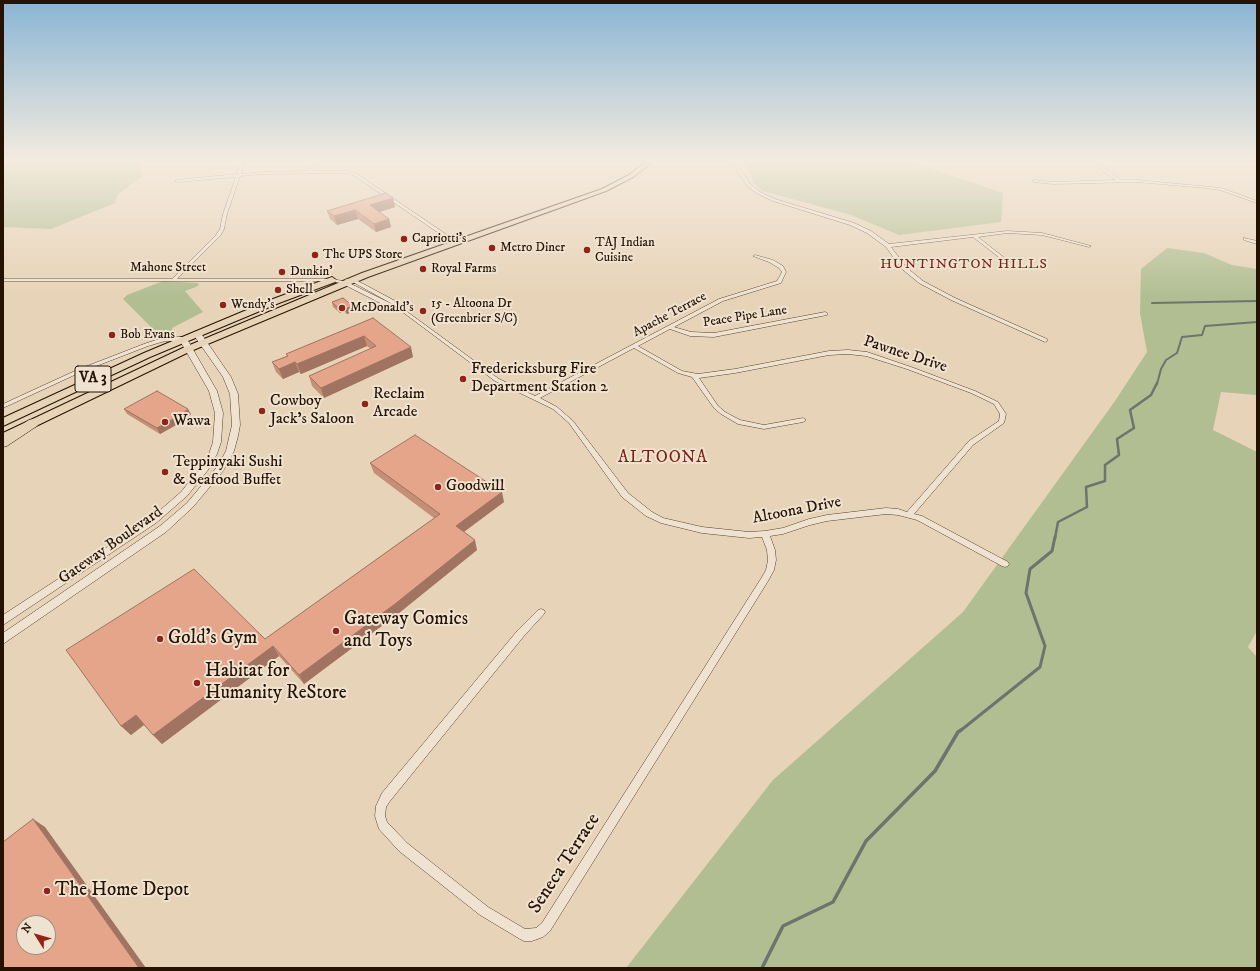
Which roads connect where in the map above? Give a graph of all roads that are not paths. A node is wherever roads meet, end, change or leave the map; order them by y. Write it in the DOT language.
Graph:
graph roads {
  1 [pos="228,206"];
  2 [pos="402,206"];
  3 [pos="544,206"];
  4 [pos="559,206"];
  5 [pos="794,206"];
  6 [pos="514,217"];
  7 [pos="504,226"];
  8 [pos="485,227"];
  9 [pos="478,235"];
  10 [pos="974,236"];
  11 [pos="451,239"];
  12 [pos="1246,239"];
  13 [pos="1257,243"];
  14 [pos="888,246"];
  15 [pos="1089,246"];
  16 [pos="755,256"];
  17 [pos="1014,268"];
  18 [pos="174,279"];
  19 [pos="3,280"];
  20 [pos="333,280"];
  21 [pos="348,282"];
  22 [pos="825,314"];
  23 [pos="670,327"];
  24 [pos="197,334"];
  25 [pos="1045,340"];
  26 [pos="203,343"];
  27 [pos="186,344"];
  28 [pos="634,346"];
  29 [pos="695,376"];
  30 [pos="535,398"];
  31 [pos="3,406"];
  32 [pos="804,420"];
  33 [pos="3,422"];
  34 [pos="33,423"];
  35 [pos="3,438"];
  36 [pos="3,442"];
  37 [pos="909,515"];
  38 [pos="765,534"];
  39 [pos="1005,564"];
  40 [pos="542,612"];
  41 [pos="3,621"];
  42 [pos="3,639"];
  1 -- 18 [label="street"];
  2 -- 11 [label="street"];
  3 -- 6 [label="highway, VA 3"];
  4 -- 7 [label="highway, VA 3"];
  5 -- 14 [label="street"];
  6 -- 7 [label="highway"];
  6 -- 8 [label="highway, VA 3"];
  7 -- 9 [label="highway, VA 3"];
  8 -- 9 [label="highway"];
  8 -- 11 [label="highway, VA 3"];
  9 -- 21 [label="highway, VA 3"];
  10 -- 14 [label="street"];
  10 -- 15 [label="street"];
  10 -- 17 [label="street"];
  11 -- 20 [label="highway, VA 3"];
  12 -- 13 [label="street"];
  14 -- 25 [label="street"];
  16 -- 23 [label="street, Apache Terrace"];
  18 -- 19 [label="street, Mahone Street"];
  18 -- 20 [label="street, Mahone Street"];
  20 -- 21 [label="street, Altoona Drive"];
  20 -- 21 [label="street, Altoona Drive"];
  20 -- 24 [label="highway, VA 3"];
  21 -- 26 [label="highway, VA 3"];
  21 -- 30 [label="street, Altoona Drive"];
  22 -- 23 [label="street, Peace Pipe Lane"];
  23 -- 28 [label="street, Apache Terrace"];
  24 -- 26 [label="street, Gateway Boulevard"];
  24 -- 27 [label="highway, VA 3"];
  26 -- 27 [label="highway, VA 3"];
  26 -- 42 [label="street, Gateway Boulevard"];
  27 -- 31 [label="street"];
  27 -- 33 [label="highway, VA 3"];
  27 -- 34 [label="highway, VA 3"];
  27 -- 41 [label="street, Gateway Boulevard"];
  28 -- 29 [label="street, Pawnee Drive"];
  28 -- 30 [label="street, Apache Terrace"];
  29 -- 32 [label="street"];
  29 -- 37 [label="street, Pawnee Drive"];
  30 -- 38 [label="street, Altoona Drive"];
  34 -- 35 [label="highway, VA 3"];
  34 -- 36 [label="highway"];
  37 -- 38 [label="street, Altoona Drive"];
  37 -- 39 [label="street, Altoona Drive"];
  38 -- 40 [label="street, Seneca Terrace"];
}
